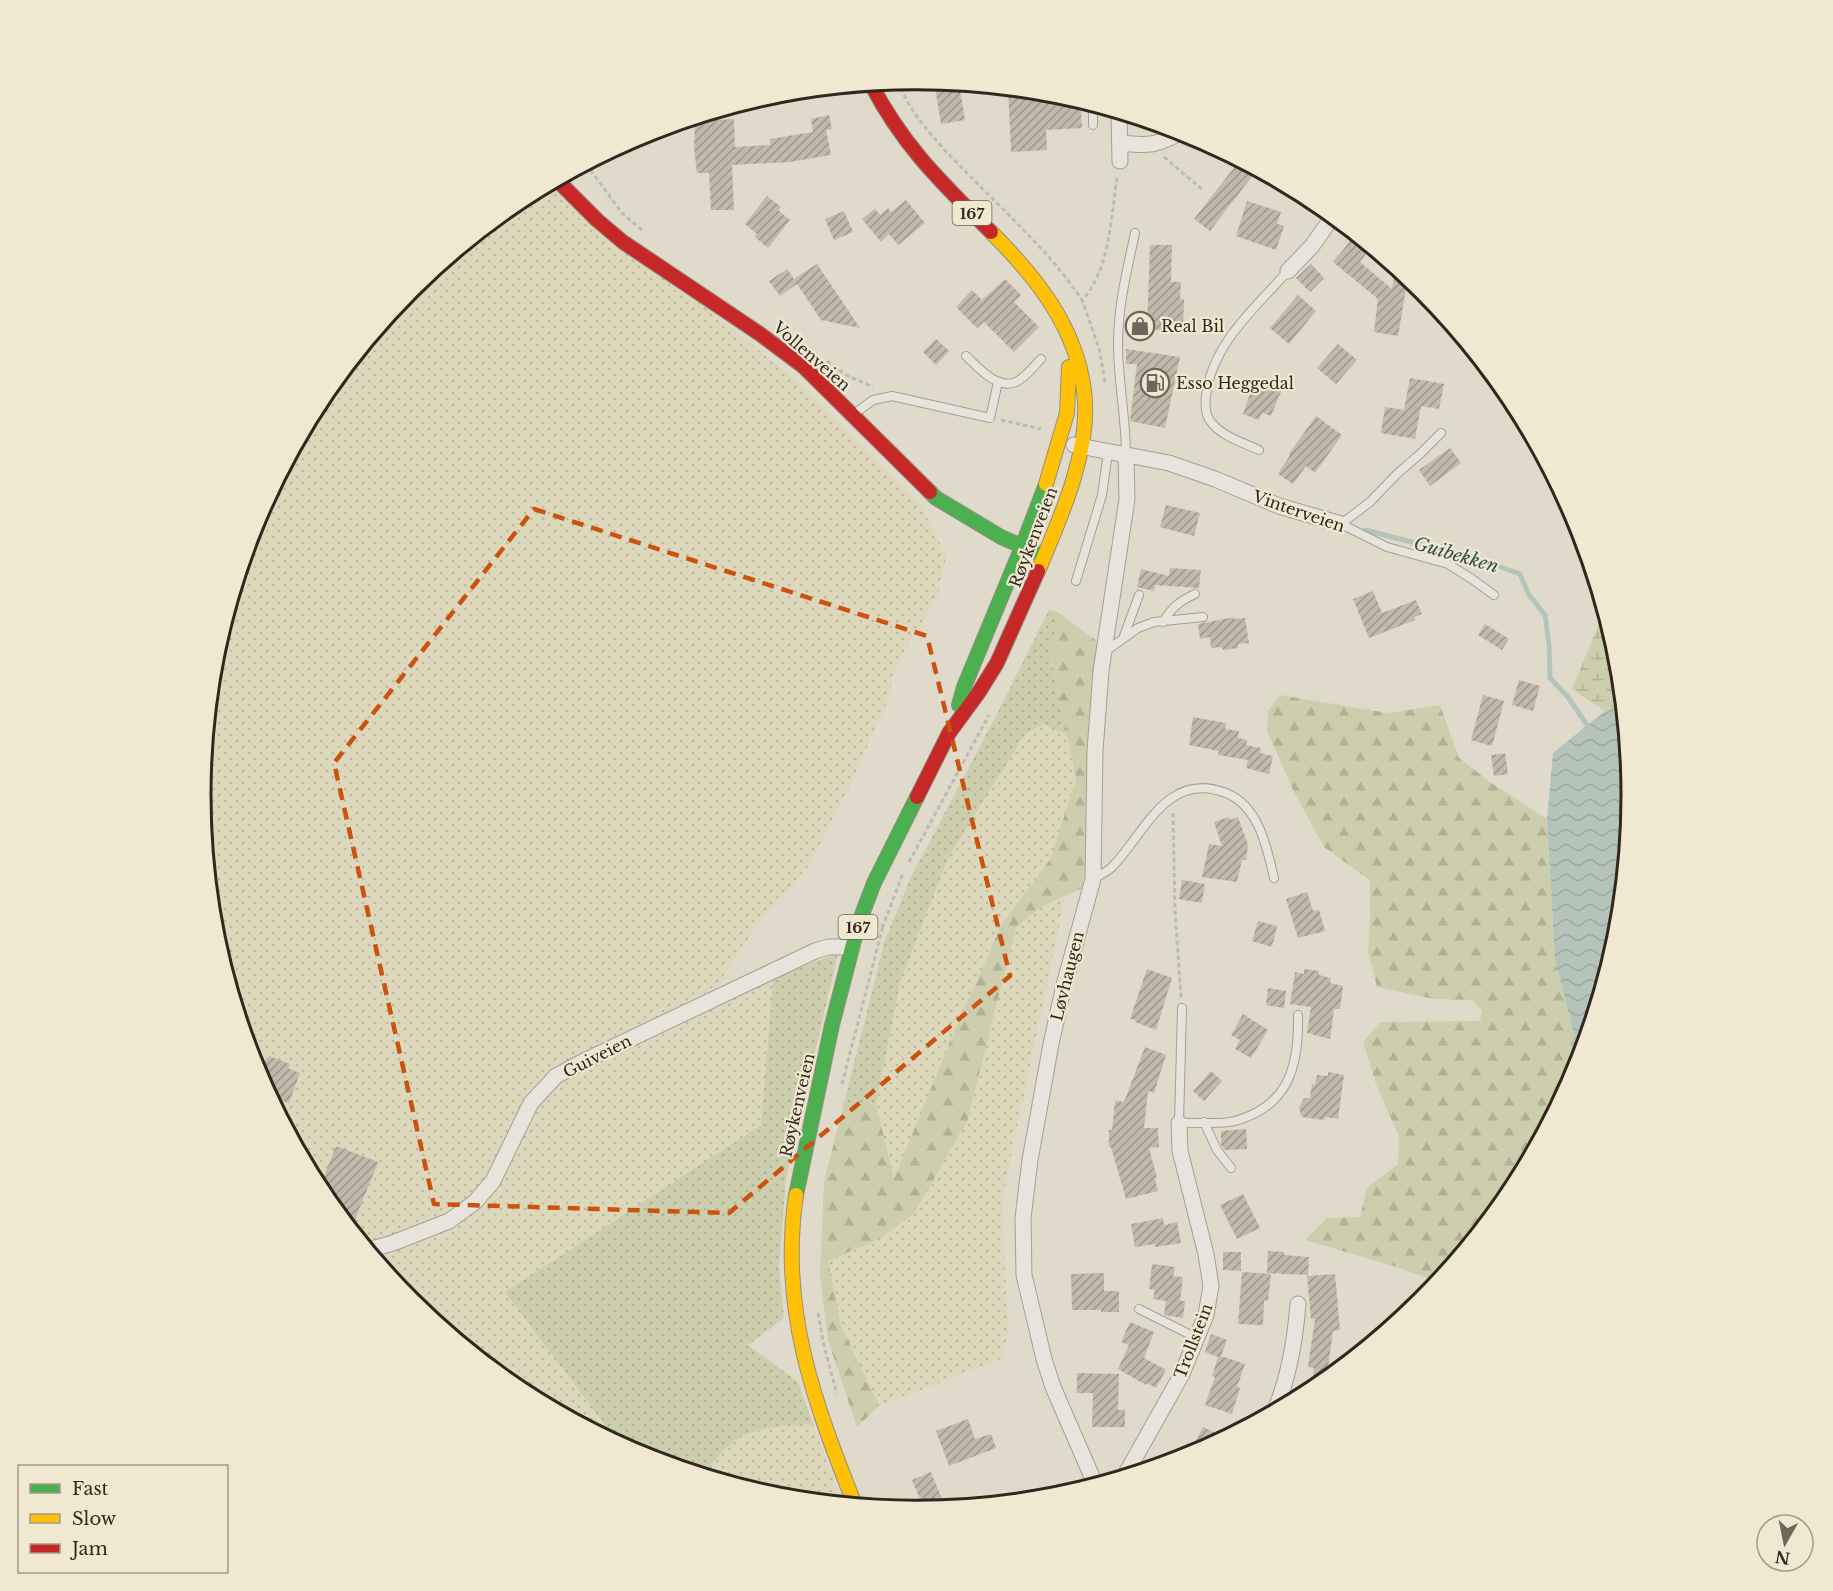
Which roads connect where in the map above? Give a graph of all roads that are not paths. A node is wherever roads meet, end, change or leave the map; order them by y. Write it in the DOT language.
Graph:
graph roads {
  1 [pos="875,92"];
  2 [pos="1093,113"];
  3 [pos="1119,120"];
  4 [pos="1093,125"];
  5 [pos="1170,137"];
  6 [pos="1120,143"];
  7 [pos="1120,161"];
  8 [pos="563,186"];
  9 [pos="1328,223"];
  10 [pos="1135,233"];
  11 [pos="1288,271"];
  12 [pos="1070,344"];
  13 [pos="966,356"];
  14 [pos="1041,359"];
  15 [pos="998,382"];
  16 [pos="852,415"];
  17 [pos="1441,433"];
  18 [pos="1059,442"];
  19 [pos="1080,446"];
  20 [pos="1259,450"];
  21 [pos="1108,452"];
  22 [pos="1126,456"];
  23 [pos="1341,524"];
  24 [pos="1022,547"];
  25 [pos="1044,556"];
  26 [pos="1076,581"];
  27 [pos="1195,594"];
  28 [pos="1140,595"];
  29 [pos="1494,596"];
  30 [pos="1203,617"];
  31 [pos="1162,621"];
  32 [pos="1123,638"];
  33 [pos="1103,653"];
  34 [pos="952,726"];
  35 [pos="1274,878"];
  36 [pos="1093,879"];
  37 [pos="852,947"];
  38 [pos="1182,1008"];
  39 [pos="1298,1016"];
  40 [pos="1204,1122"];
  41 [pos="1179,1123"];
  42 [pos="1231,1168"];
  43 [pos="375,1248"];
  44 [pos="1298,1304"];
  45 [pos="1139,1309"];
  46 [pos="1197,1338"];
  47 [pos="1278,1400"];
  48 [pos="1129,1468"];
  49 [pos="1093,1478"];
  50 [pos="852,1497"];
  1 -- 12 [label="main road, Røykenveien / 167"];
  2 -- 4 [label="lane"];
  3 -- 6 [label="street"];
  5 -- 6 [label="street"];
  6 -- 7 [label="street"];
  8 -- 16 [label="main road, Vollenveien"];
  9 -- 11 [label="street"];
  10 -- 22 [label="lane"];
  11 -- 20 [label="lane"];
  12 -- 18 [label="main road, Røykenveien / 167"];
  12 -- 19 [label="main road, Røykenveien / 167"];
  13 -- 15 [label="lane"];
  14 -- 15 [label="lane"];
  15 -- 16 [label="lane"];
  16 -- 24 [label="main road, Vollenveien"];
  17 -- 23 [label="lane"];
  18 -- 19 [label="street, Vinterveien"];
  18 -- 24 [label="main road, Røykenveien / 167"];
  19 -- 21 [label="street, Vinterveien"];
  19 -- 25 [label="main road, Røykenveien / 167"];
  21 -- 22 [label="street, Vinterveien"];
  21 -- 26 [label="lane"];
  22 -- 23 [label="street, Vinterveien"];
  22 -- 33 [label="street, Løvhaugen"];
  23 -- 29 [label="lane, Vinterveien"];
  24 -- 25 [label="main road, Vollenveien"];
  24 -- 34 [label="main road, Røykenveien / 167"];
  25 -- 34 [label="main road, Røykenveien / 167"];
  27 -- 31 [label="lane"];
  28 -- 32 [label="lane"];
  30 -- 31 [label="lane"];
  31 -- 32 [label="lane"];
  32 -- 33 [label="lane"];
  33 -- 36 [label="street, Løvhaugen"];
  34 -- 37 [label="main road, Røykenveien / 167"];
  35 -- 36 [label="lane"];
  36 -- 49 [label="street, Løvhaugen"];
  37 -- 43 [label="street, Guiveien"];
  37 -- 50 [label="main road, Røykenveien / 167"];
  38 -- 41 [label="lane"];
  39 -- 40 [label="lane"];
  40 -- 41 [label="lane"];
  40 -- 42 [label="lane"];
  41 -- 46 [label="street, Trollstein"];
  44 -- 47 [label="street"];
  45 -- 46 [label="lane"];
  46 -- 48 [label="street, Trollstein"];
}
